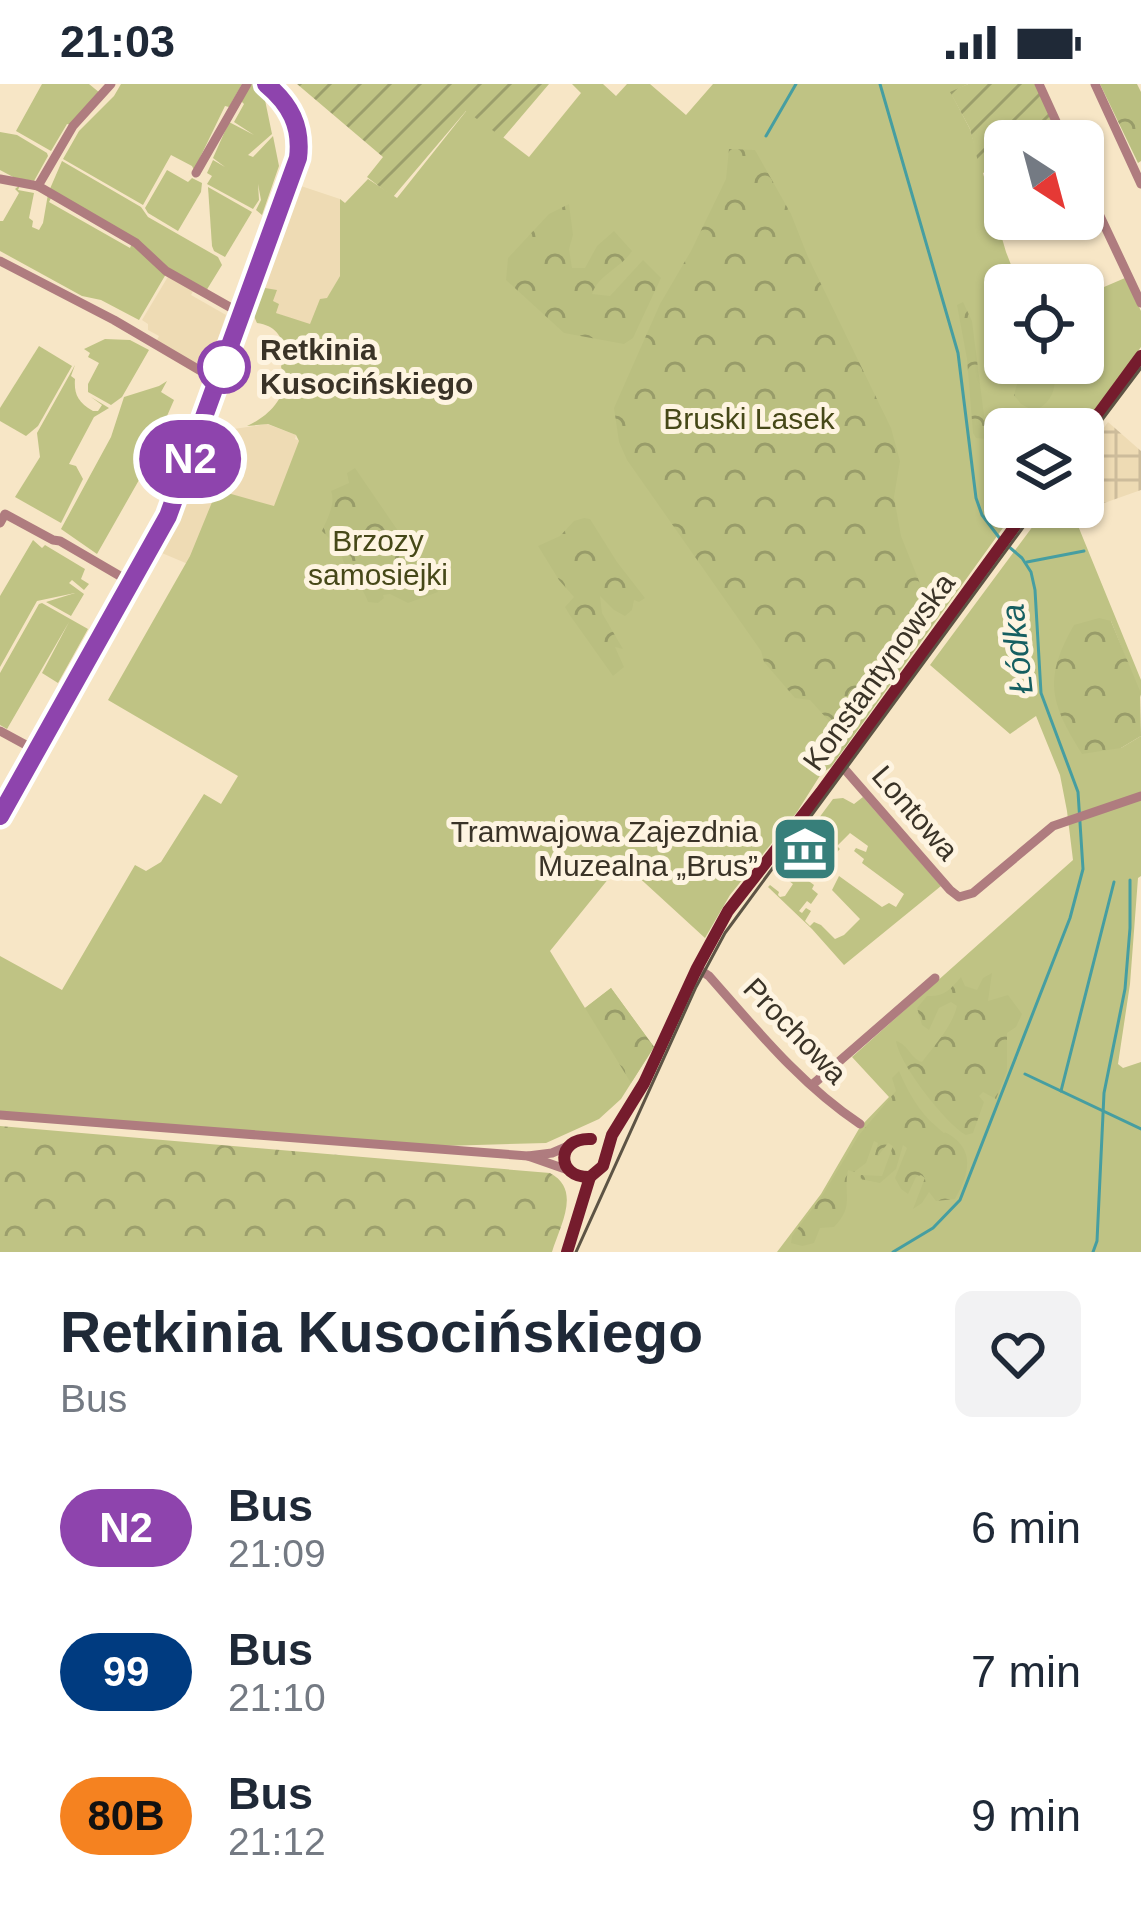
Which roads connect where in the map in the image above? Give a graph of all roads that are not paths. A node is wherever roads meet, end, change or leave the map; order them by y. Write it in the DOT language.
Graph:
graph roads {
  1 [pos="110,84"];
  2 [pos="247,84"];
  3 [pos="266,84"];
  4 [pos="1039,84"];
  5 [pos="1095,84"];
  6 [pos="1055,120"];
  7 [pos="196,173"];
  8 [pos="0,178"];
  9 [pos="1141,184"];
  10 [pos="38,186"];
  11 [pos="1104,225"];
  12 [pos="0,261"];
  13 [pos="1141,303"];
  14 [pos="242,314"];
  15 [pos="1141,356"];
  16 [pos="218,382"];
  17 [pos="1103,408"];
  18 [pos="0,523"];
  19 [pos="1013,528"];
  20 [pos="133,583"];
  21 [pos="0,731"];
  22 [pos="37,751"];
  23 [pos="841,765"];
  24 [pos="1141,796"];
  25 [pos="0,816"];
  26 [pos="697,968"];
  27 [pos="935,978"];
  28 [pos="812,1085"];
  29 [pos="624,1114"];
  30 [pos="0,1115"];
  31 [pos="860,1124"];
  32 [pos="591,1139"];
  33 [pos="571,1144"];
  34 [pos="528,1156"];
  35 [pos="604,1160"];
  36 [pos="570,1171"];
  37 [pos="590,1177"];
  38 [pos="576,1219"];
  39 [pos="567,1252"];
  1 -- 10 [label="street"];
  2 -- 7 [label="street"];
  3 -- 14 [label="street"];
  4 -- 6 [label="street"];
  5 -- 9 [label="street"];
  8 -- 10 [label="street"];
  10 -- 14 [label="street"];
  11 -- 13 [label="street"];
  12 -- 16 [label="street"];
  14 -- 16 [label="street"];
  15 -- 17 [label="main road"];
  16 -- 20 [label="street"];
  18 -- 20 [label="street"];
  19 -- 23 [label="main road, Konstantynowska"];
  20 -- 22 [label="street"];
  21 -- 22 [label="street"];
  22 -- 25 [label="street"];
  23 -- 24 [label="street, Lontowa"];
  23 -- 26 [label="main road, Konstantynowska"];
  26 -- 28 [label="street, Prochowa"];
  26 -- 29 [label="main road, Konstantynowska"];
  27 -- 28 [label="street"];
  28 -- 31 [label="street, Prochowa"];
  29 -- 32 [label="main road, Konstantynowska"];
  29 -- 35 [label="main road, Konstantynowska"];
  30 -- 34 [label="street"];
  32 -- 33 [label="main road"];
  32 -- 35 [label="main road"];
  33 -- 34 [label="street"];
  33 -- 36 [label="main road"];
  34 -- 36 [label="street"];
  35 -- 37 [label="main road"];
  36 -- 37 [label="main road"];
  36 -- 38 [label="main road"];
  37 -- 38 [label="main road"];
  38 -- 39 [label="main road"];
}
